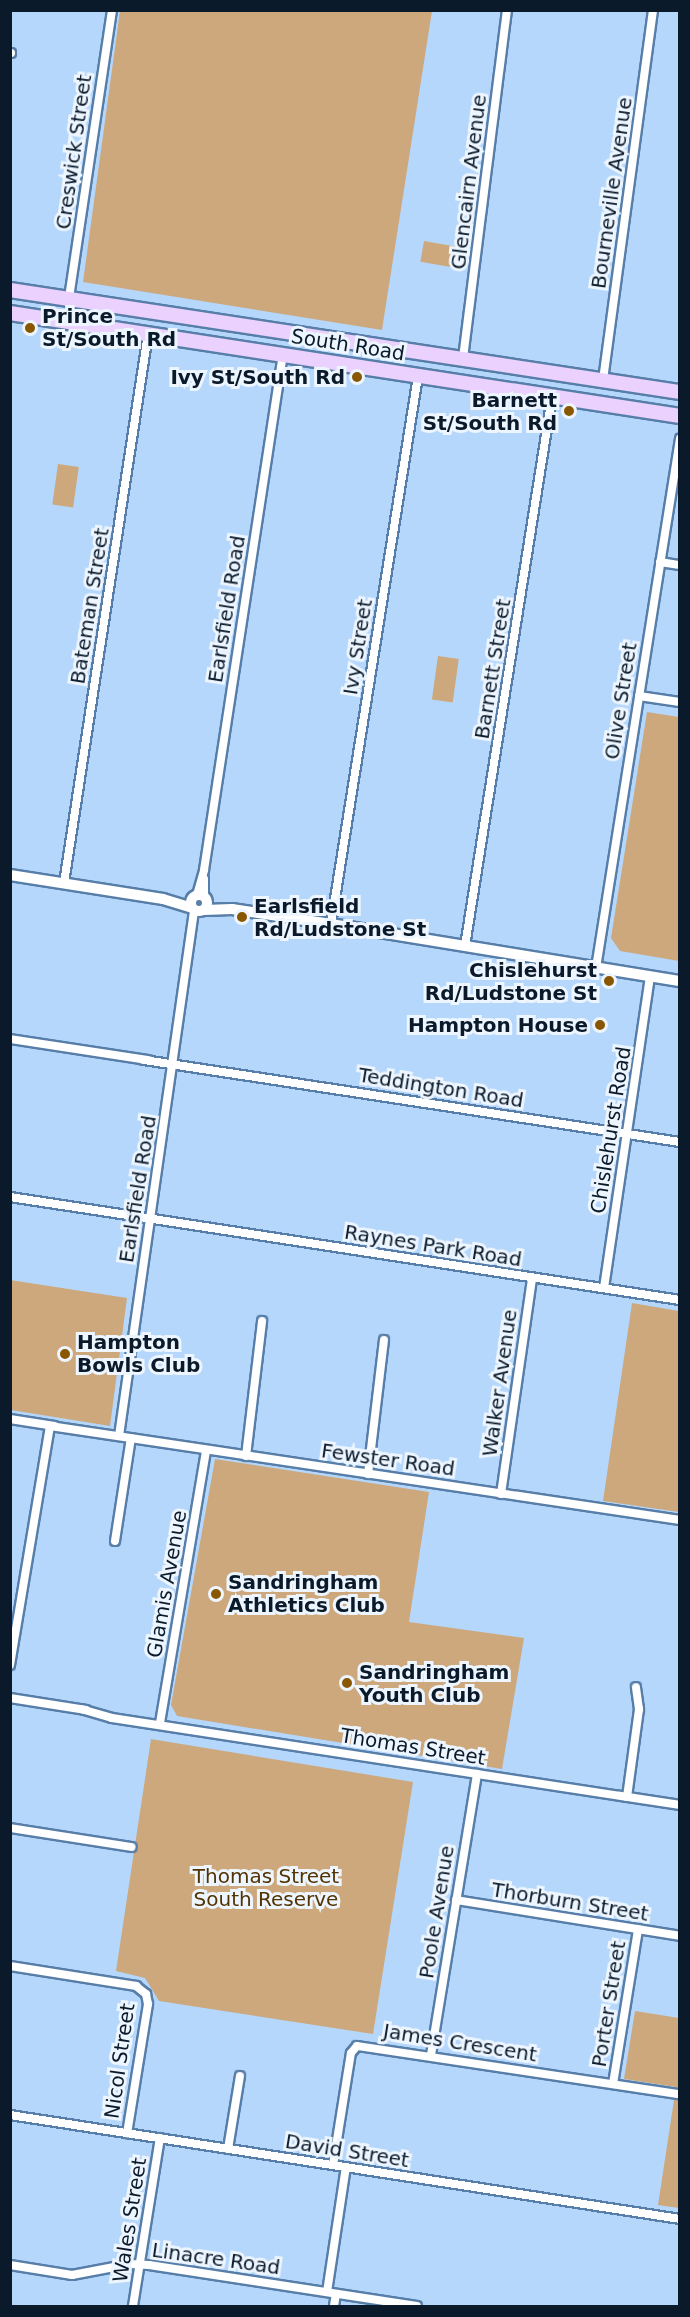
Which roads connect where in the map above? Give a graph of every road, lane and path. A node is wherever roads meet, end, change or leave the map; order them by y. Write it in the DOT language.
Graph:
graph roads {
  1 [pos="112,10"];
  2 [pos="507,10"];
  3 [pos="654,10"];
  4 [pos="10,290"];
  5 [pos="69,298"];
  6 [pos="10,313"];
  7 [pos="286,330"];
  8 [pos="148,334"];
  9 [pos="283,354"];
  10 [pos="463,358"];
  11 [pos="418,376"];
  12 [pos="603,380"];
  13 [pos="680,392"];
  14 [pos="552,397"];
  15 [pos="680,416"];
  16 [pos="680,439"];
  17 [pos="660,562"];
  18 [pos="680,565"];
  19 [pos="639,696"];
  20 [pos="680,702"];
  21 [pos="10,875"];
  22 [pos="64,883"];
  23 [pos="199,903"];
  24 [pos="332,924"];
  25 [pos="465,946"];
  26 [pos="596,968"];
  27 [pos="650,977"];
  28 [pos="680,981"];
  29 [pos="10,1039"];
  30 [pos="174,1064"];
  31 [pos="627,1134"];
  32 [pos="680,1142"];
  33 [pos="10,1197"];
  34 [pos="150,1219"];
  35 [pos="532,1278"];
  36 [pos="604,1288"];
  37 [pos="680,1300"];
  38 [pos="262,1321"];
  39 [pos="384,1340"];
  40 [pos="10,1419"];
  41 [pos="50,1426"];
  42 [pos="119,1436"];
  43 [pos="131,1438"];
  44 [pos="206,1450"];
  45 [pos="246,1456"];
  46 [pos="368,1474"];
  47 [pos="501,1494"];
  48 [pos="680,1520"];
  49 [pos="115,1541"];
  50 [pos="10,1665"];
  51 [pos="636,1687"];
  52 [pos="10,1698"];
  53 [pos="160,1723"];
  54 [pos="477,1774"];
  55 [pos="627,1797"];
  56 [pos="680,1805"];
  57 [pos="10,1828"];
  58 [pos="132,1847"];
  59 [pos="456,1900"];
  60 [pos="638,1929"];
  61 [pos="680,1936"];
  62 [pos="10,1966"];
  63 [pos="431,2055"];
  64 [pos="240,2076"];
  65 [pos="613,2084"];
  66 [pos="680,2094"];
  67 [pos="10,2115"];
  68 [pos="127,2133"];
  69 [pos="160,2138"];
  70 [pos="228,2149"];
  71 [pos="333,2165"];
  72 [pos="346,2167"];
  73 [pos="680,2219"];
  74 [pos="140,2264"];
  75 [pos="10,2265"];
  76 [pos="332,2293"];
  77 [pos="133,2307"];
  78 [pos="334,2307"];
  79 [pos="417,2307"];
  1 -- 5 [label="street, Creswick Street"];
  2 -- 10 [label="street, Glencairn Avenue"];
  3 -- 12 [label="street, Bourneville Avenue"];
  4 -- 5 [label="main road, South Road"];
  5 -- 7 [label="main road, South Road"];
  6 -- 8 [label="main road, South Road"];
  7 -- 9 [label="main road"];
  7 -- 10 [label="main road, South Road"];
  8 -- 9 [label="main road, South Road"];
  8 -- 22 [label="street, Bateman Street"];
  9 -- 11 [label="main road, South Road"];
  9 -- 23 [label="street, Earlsfield Road"];
  10 -- 12 [label="main road, South Road"];
  11 -- 14 [label="main road, South Road"];
  11 -- 24 [label="street, Ivy Street"];
  12 -- 13 [label="main road, South Road"];
  14 -- 15 [label="main road, South Road"];
  14 -- 25 [label="street, Barnett Street"];
  16 -- 17 [label="street, Olive Street"];
  17 -- 18 [label="street"];
  17 -- 19 [label="street, Olive Street"];
  19 -- 20 [label="street"];
  19 -- 26 [label="street, Olive Street"];
  21 -- 22 [label="street"];
  22 -- 23 [label="street"];
  23 -- 24 [label="street"];
  23 -- 30 [label="street, Earlsfield Road"];
  24 -- 25 [label="street"];
  25 -- 26 [label="street"];
  26 -- 27 [label="street"];
  27 -- 28 [label="street"];
  27 -- 31 [label="street, Chislehurst Road"];
  29 -- 30 [label="street, Teddington Road"];
  30 -- 31 [label="street, Teddington Road"];
  30 -- 34 [label="street, Earlsfield Road"];
  31 -- 32 [label="street, Teddington Road"];
  31 -- 36 [label="street, Chislehurst Road"];
  33 -- 34 [label="street, Raynes Park Road"];
  34 -- 35 [label="street, Raynes Park Road"];
  34 -- 42 [label="street, Earlsfield Road"];
  35 -- 36 [label="street, Raynes Park Road"];
  35 -- 47 [label="street, Walker Avenue"];
  36 -- 37 [label="street, Raynes Park Road"];
  38 -- 45 [label="street"];
  39 -- 46 [label="street"];
  40 -- 41 [label="street, Fewster Road"];
  41 -- 42 [label="street, Fewster Road"];
  41 -- 50 [label="street"];
  42 -- 43 [label="street, Fewster Road"];
  43 -- 44 [label="street, Fewster Road"];
  43 -- 49 [label="street"];
  44 -- 45 [label="street, Fewster Road"];
  44 -- 53 [label="street, Glamis Avenue"];
  45 -- 46 [label="street, Fewster Road"];
  46 -- 47 [label="street, Fewster Road"];
  47 -- 48 [label="street, Fewster Road"];
  51 -- 55 [label="street"];
  52 -- 53 [label="street, Thomas Street"];
  53 -- 54 [label="street, Thomas Street"];
  54 -- 55 [label="street, Thomas Street"];
  54 -- 59 [label="street, Poole Avenue"];
  55 -- 56 [label="street, Thomas Street"];
  57 -- 58 [label="street"];
  59 -- 60 [label="street, Thorburn Street"];
  59 -- 63 [label="street, Poole Avenue"];
  60 -- 61 [label="street, Thorburn Street"];
  60 -- 65 [label="street, Porter Street"];
  62 -- 68 [label="street, Nicol Street"];
  63 -- 65 [label="street, James Crescent"];
  63 -- 71 [label="street, James Crescent"];
  64 -- 70 [label="street"];
  65 -- 66 [label="street, James Crescent"];
  67 -- 68 [label="street, David Street"];
  68 -- 69 [label="street, David Street"];
  69 -- 70 [label="street, David Street"];
  69 -- 74 [label="street, Wales Street"];
  70 -- 71 [label="street, David Street"];
  71 -- 72 [label="street, David Street"];
  72 -- 73 [label="street, David Street"];
  72 -- 76 [label="street"];
  74 -- 75 [label="street, Linacre Road"];
  74 -- 76 [label="street, Linacre Road"];
  74 -- 77 [label="street, Wales Street"];
  76 -- 78 [label="street"];
  76 -- 79 [label="street, Linacre Road"];
}
